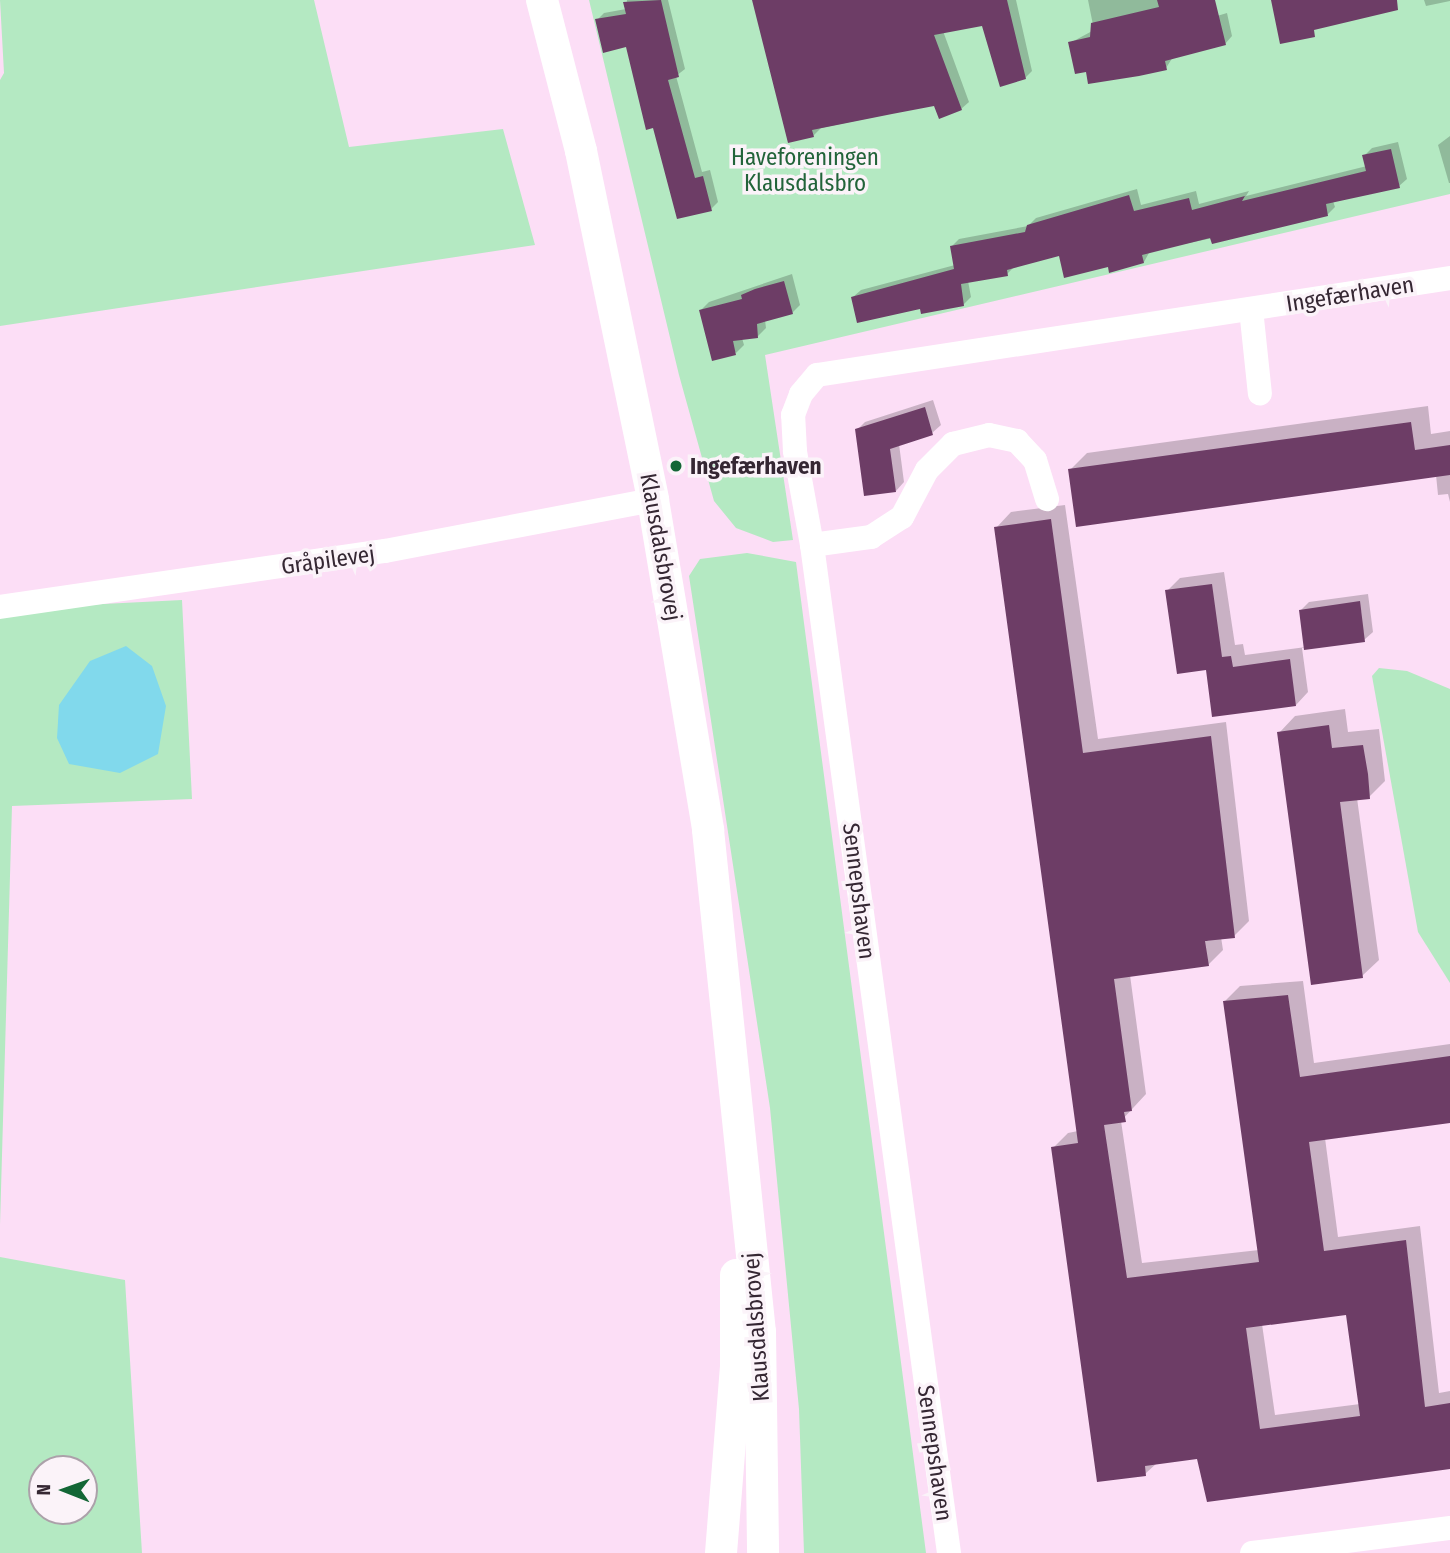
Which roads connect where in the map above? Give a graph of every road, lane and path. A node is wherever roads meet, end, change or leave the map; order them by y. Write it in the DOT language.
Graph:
graph roads {
  1 [pos="542,0"];
  2 [pos="1450,278"];
  3 [pos="1251,309"];
  4 [pos="1260,394"];
  5 [pos="1047,499"];
  6 [pos="653,500"];
  7 [pos="812,545"];
  8 [pos="0,607"];
  9 [pos="736,1102"];
  10 [pos="1450,1528"];
  11 [pos="721,1553"];
  12 [pos="763,1553"];
  13 [pos="949,1553"];
  14 [pos="1252,1553"];
  1 -- 6 [label="street, Klausdalsbrovej"];
  2 -- 3 [label="street, Ingefærhaven"];
  3 -- 4 [label="street"];
  3 -- 7 [label="street, Ingefærhaven"];
  5 -- 7 [label="street"];
  6 -- 8 [label="street, Gråpilevej"];
  6 -- 9 [label="street, Klausdalsbrovej"];
  7 -- 13 [label="street, Sennepshaven"];
  9 -- 11 [label="street, Klausdalsbrovej"];
  9 -- 12 [label="street, Klausdalsbrovej"];
  10 -- 14 [label="street"];
}
